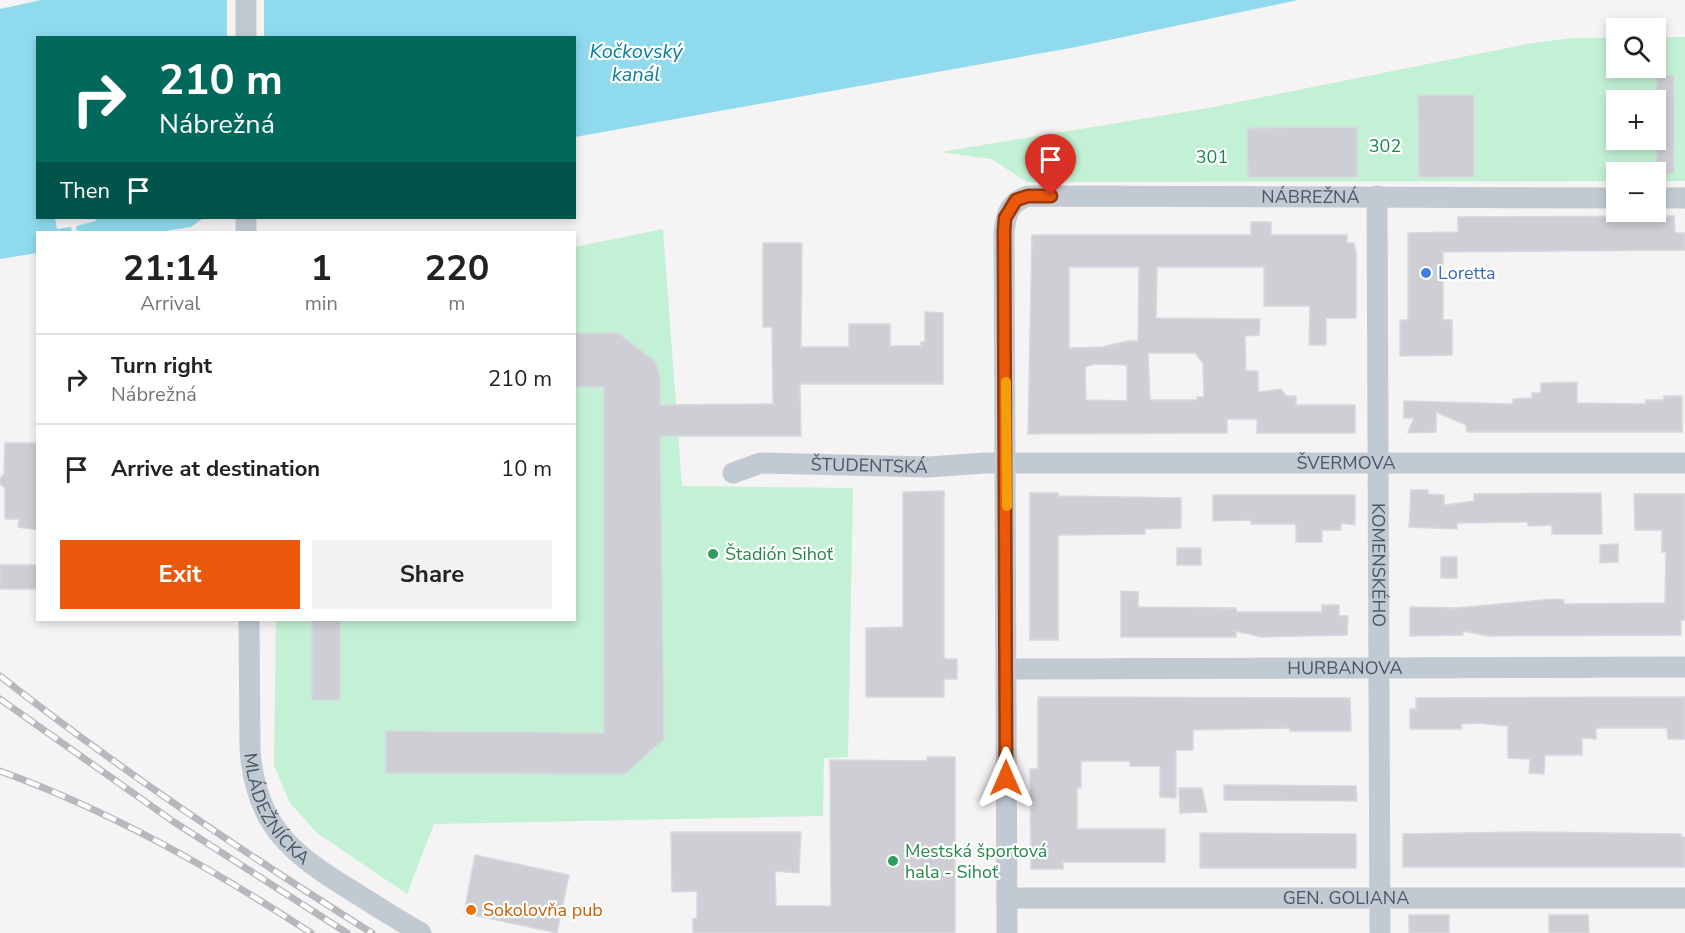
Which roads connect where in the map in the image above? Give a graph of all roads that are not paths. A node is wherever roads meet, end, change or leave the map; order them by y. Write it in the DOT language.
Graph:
graph roads {
  1 [pos="246,0"];
  2 [pos="246,36"];
  3 [pos="1377,196"];
  4 [pos="1606,198"];
  5 [pos="1666,198"];
  6 [pos="1685,198"];
  7 [pos="1379,463"];
  8 [pos="1685,463"];
  9 [pos="1007,465"];
  10 [pos="733,473"];
  11 [pos="249,621"];
  12 [pos="1685,667"];
  13 [pos="1379,668"];
  14 [pos="1006,669"];
  15 [pos="1007,898"];
  16 [pos="1685,898"];
  17 [pos="1379,899"];
  18 [pos="421,933"];
  19 [pos="1007,933"];
  20 [pos="1380,933"];
  1 -- 2 [label="street"];
  3 -- 4 [label="street, NÁBREŽNÁ"];
  3 -- 7 [label="street, KOMENSKÉHO"];
  3 -- 9 [label="street, NÁBREŽNÁ"];
  5 -- 6 [label="street"];
  7 -- 8 [label="street, ŠVERMOVA"];
  7 -- 9 [label="street, ŠVERMOVA"];
  7 -- 13 [label="street, KOMENSKÉHO"];
  9 -- 10 [label="street, ŠTUDENTSKÁ"];
  9 -- 14 [label="street"];
  11 -- 18 [label="street, MLÁDEŽNÍCKA"];
  12 -- 13 [label="street, HURBANOVA"];
  13 -- 14 [label="street, HURBANOVA"];
  13 -- 17 [label="street, KOMENSKÉHO"];
  14 -- 15 [label="street"];
  15 -- 17 [label="street, GEN. GOLIANA"];
  15 -- 19 [label="street"];
  16 -- 17 [label="street, GEN. GOLIANA"];
  17 -- 20 [label="street, KOMENSKÉHO"];
}
